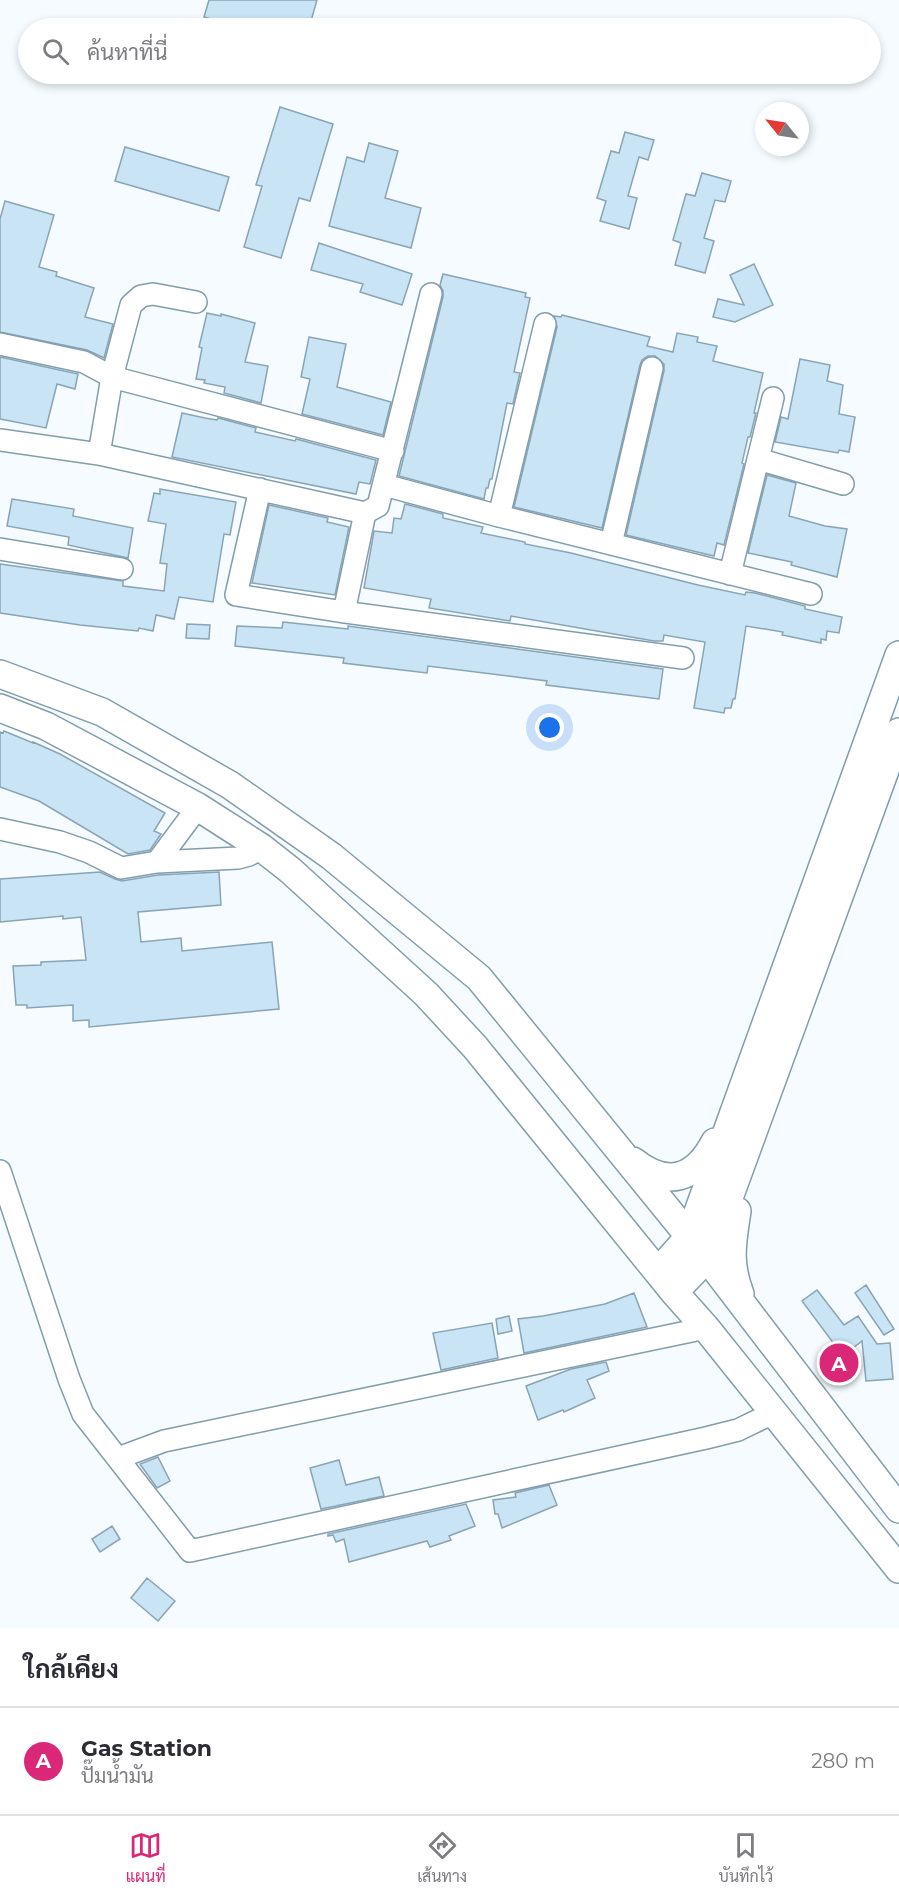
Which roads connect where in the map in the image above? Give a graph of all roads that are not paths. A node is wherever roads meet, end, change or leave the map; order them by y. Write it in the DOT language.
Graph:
graph roads {
  1 [pos="431,294"];
  2 [pos="196,302"];
  3 [pos="545,324"];
  4 [pos="0,344"];
  5 [pos="652,368"];
  6 [pos="112,377"];
  7 [pos="773,398"];
  8 [pos="0,440"];
  9 [pos="393,451"];
  10 [pos="99,454"];
  11 [pos="758,459"];
  12 [pos="843,484"];
  13 [pos="384,485"];
  14 [pos="260,489"];
  15 [pos="365,513"];
  16 [pos="499,516"];
  17 [pos="611,544"];
  18 [pos="0,549"];
  19 [pos="122,569"];
  20 [pos="730,574"];
  21 [pos="811,594"];
  22 [pos="344,612"];
  23 [pos="899,655"];
  24 [pos="683,658"];
  25 [pos="0,674"];
  26 [pos="0,708"];
  27 [pos="899,732"];
  28 [pos="198,807"];
  29 [pos="0,829"];
  30 [pos="262,848"];
  31 [pos="157,862"];
  32 [pos="753,1097"];
  33 [pos="618,1149"];
  34 [pos="0,1172"];
  35 [pos="689,1237"];
  36 [pos="707,1258"];
  37 [pos="666,1282"];
  38 [pos="746,1309"];
  39 [pos="706,1328"];
  40 [pos="773,1413"];
  41 [pos="117,1458"];
  42 [pos="899,1509"];
  43 [pos="899,1569"];
  1 -- 9 [label="street"];
  2 -- 6 [label="street"];
  3 -- 16 [label="street"];
  4 -- 6 [label="street"];
  5 -- 17 [label="street"];
  6 -- 9 [label="street"];
  6 -- 10 [label="street"];
  7 -- 11 [label="street"];
  8 -- 10 [label="street"];
  9 -- 13 [label="street"];
  10 -- 14 [label="street"];
  11 -- 12 [label="street"];
  11 -- 20 [label="street"];
  13 -- 15 [label="street"];
  13 -- 16 [label="street"];
  14 -- 15 [label="street"];
  14 -- 22 [label="street"];
  15 -- 22 [label="street"];
  16 -- 17 [label="street"];
  17 -- 20 [label="street"];
  18 -- 19 [label="street"];
  20 -- 21 [label="street"];
  22 -- 24 [label="street"];
  23 -- 32 [label="main road"];
  25 -- 33 [label="main road"];
  26 -- 28 [label="main road"];
  27 -- 32 [label="main road"];
  28 -- 30 [label="main road"];
  28 -- 31 [label="street"];
  29 -- 31 [label="street"];
  30 -- 31 [label="street"];
  30 -- 37 [label="main road"];
  32 -- 33 [label="main road"];
  32 -- 35 [label="main road"];
  32 -- 36 [label="main road"];
  32 -- 38 [label="main road"];
  33 -- 35 [label="main road"];
  34 -- 41 [label="street"];
  35 -- 36 [label="main road"];
  35 -- 37 [label="main road"];
  36 -- 37 [label="main road"];
  36 -- 38 [label="main road"];
  37 -- 39 [label="main road"];
  38 -- 42 [label="main road"];
  39 -- 40 [label="main road"];
  39 -- 41 [label="street"];
  40 -- 41 [label="street"];
  40 -- 43 [label="main road"];
}
